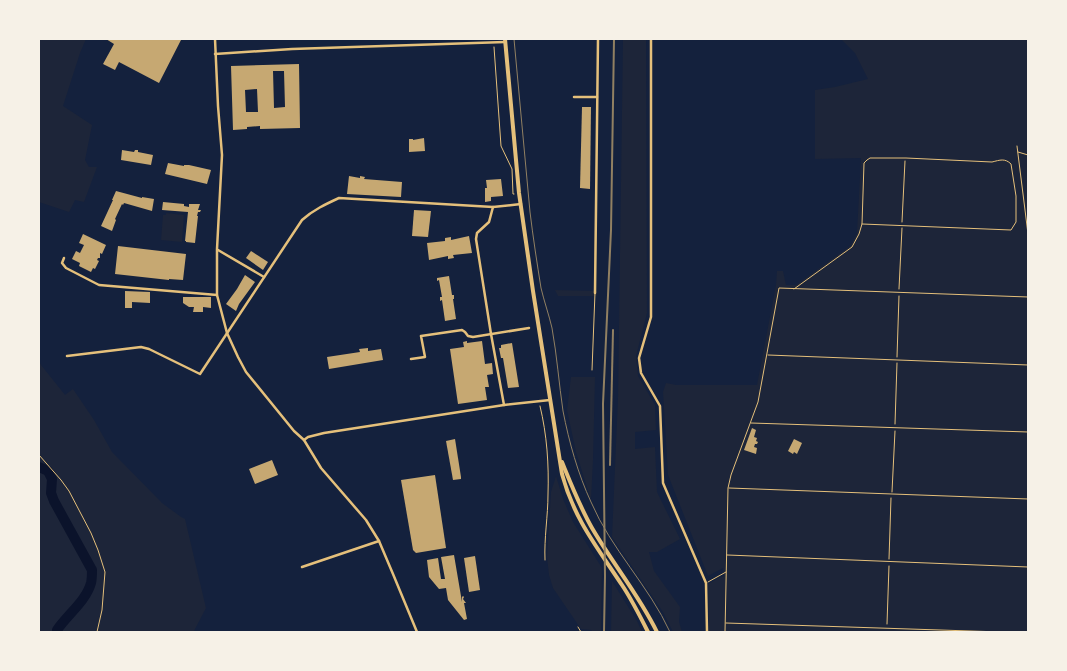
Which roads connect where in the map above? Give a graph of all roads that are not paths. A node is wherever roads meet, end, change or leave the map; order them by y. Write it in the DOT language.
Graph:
graph roads {
  1 [pos="215,39"];
  2 [pos="598,39"];
  3 [pos="651,39"];
  4 [pos="505,40"];
  5 [pos="215,54"];
  6 [pos="574,97"];
  7 [pos="597,97"];
  8 [pos="521,204"];
  9 [pos="493,207"];
  10 [pos="862,224"];
  11 [pos="218,249"];
  12 [pos="64,258"];
  13 [pos="264,277"];
  14 [pos="793,289"];
  15 [pos="595,293"];
  16 [pos="217,295"];
  17 [pos="1028,297"];
  18 [pos="529,328"];
  19 [pos="227,333"];
  20 [pos="491,334"];
  21 [pos="767,355"];
  22 [pos="67,356"];
  23 [pos="411,359"];
  24 [pos="1028,364"];
  25 [pos="592,370"];
  26 [pos="550,400"];
  27 [pos="504,404"];
  28 [pos="750,422"];
  29 [pos="1028,432"];
  30 [pos="304,440"];
  31 [pos="560,458"];
  32 [pos="728,488"];
  33 [pos="1028,499"];
  34 [pos="378,541"];
  35 [pos="726,555"];
  36 [pos="1028,566"];
  37 [pos="302,567"];
  38 [pos="726,572"];
  39 [pos="706,583"];
  40 [pos="726,623"];
  41 [pos="417,632"];
  42 [pos="648,632"];
  43 [pos="657,632"];
  44 [pos="707,632"];
  45 [pos="725,632"];
  46 [pos="1001,632"];
  1 -- 5 [label="street"];
  2 -- 7 [label="street"];
  3 -- 39 [label="street"];
  4 -- 5 [label="street"];
  4 -- 8 [label="main road"];
  5 -- 11 [label="street"];
  6 -- 7 [label="street"];
  7 -- 15 [label="street"];
  8 -- 9 [label="street"];
  8 -- 26 [label="main road"];
  9 -- 13 [label="street"];
  9 -- 20 [label="street"];
  10 -- 10 [label="lane"];
  10 -- 14 [label="lane"];
  11 -- 13 [label="street"];
  11 -- 16 [label="street"];
  12 -- 16 [label="street"];
  13 -- 19 [label="street"];
  14 -- 17 [label="lane"];
  14 -- 21 [label="lane"];
  15 -- 25 [label="lane"];
  16 -- 19 [label="street"];
  18 -- 20 [label="street"];
  19 -- 22 [label="street"];
  19 -- 30 [label="street"];
  20 -- 23 [label="street"];
  20 -- 27 [label="street"];
  21 -- 24 [label="lane"];
  21 -- 28 [label="lane"];
  26 -- 27 [label="street"];
  26 -- 31 [label="main road"];
  27 -- 30 [label="street"];
  28 -- 29 [label="lane"];
  28 -- 32 [label="lane"];
  30 -- 34 [label="street"];
  31 -- 42 [label="main road"];
  31 -- 43 [label="main road"];
  32 -- 33 [label="lane"];
  32 -- 35 [label="lane"];
  34 -- 37 [label="street"];
  34 -- 41 [label="street"];
  35 -- 36 [label="lane"];
  35 -- 38 [label="lane"];
  38 -- 39 [label="lane"];
  38 -- 40 [label="lane"];
  39 -- 44 [label="street"];
  40 -- 45 [label="lane"];
  40 -- 46 [label="lane"];
}
